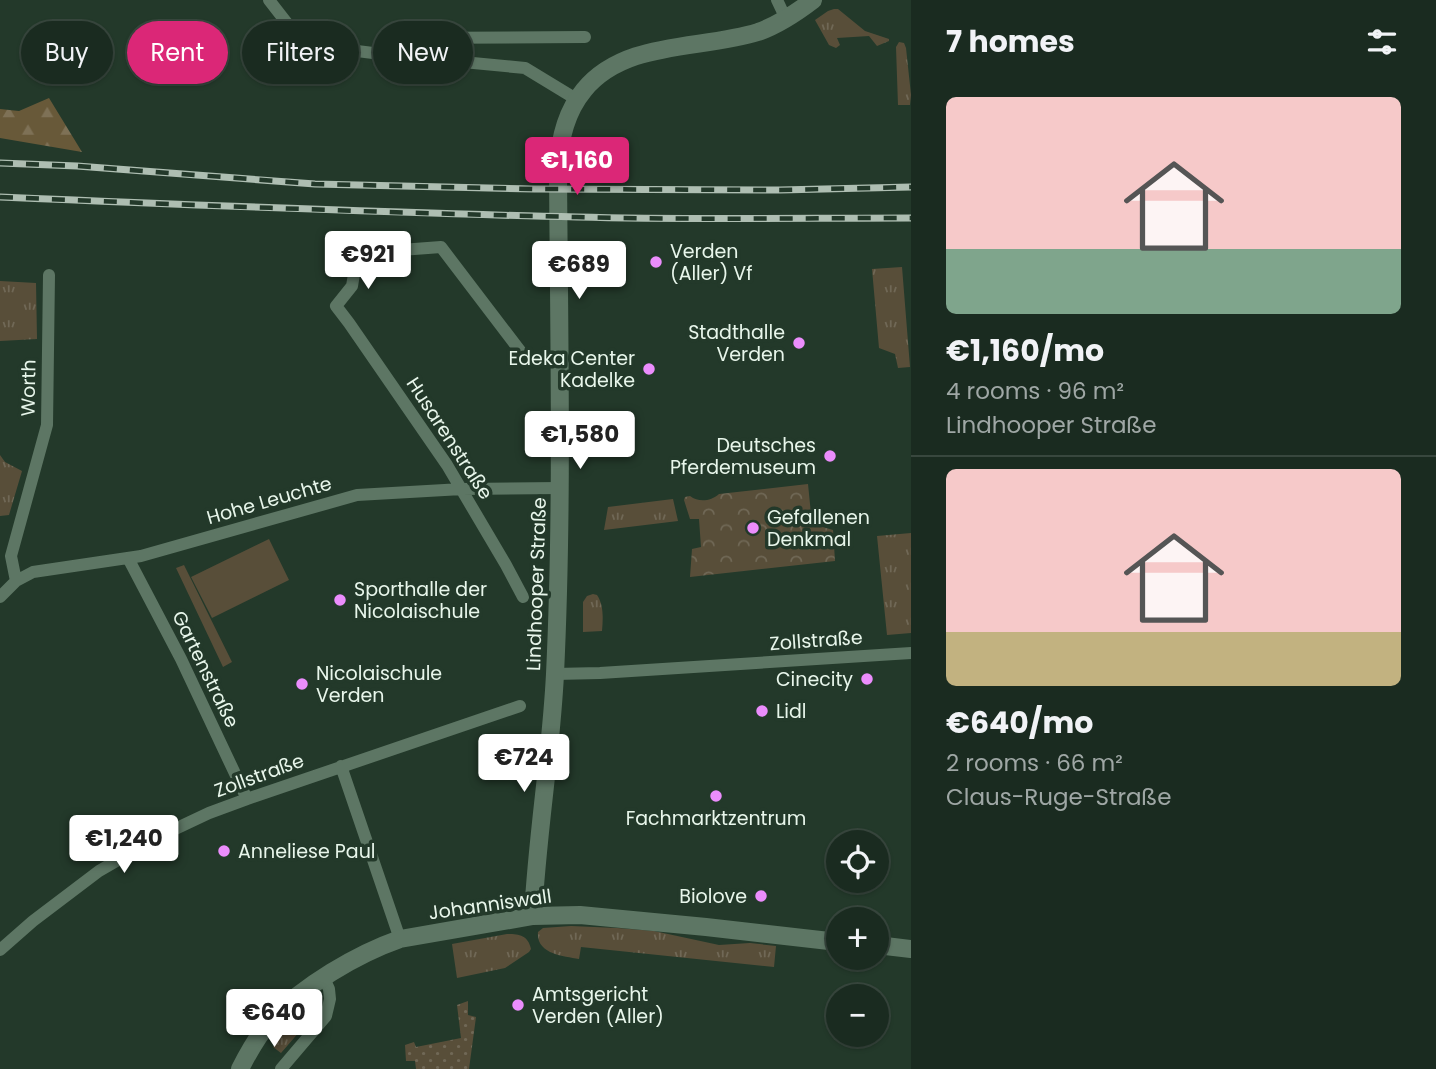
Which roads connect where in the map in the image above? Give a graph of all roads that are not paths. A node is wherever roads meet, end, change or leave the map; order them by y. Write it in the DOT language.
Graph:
graph roads {
  1 [pos="269,0"];
  2 [pos="777,0"];
  3 [pos="808,1"];
  4 [pos="786,19"];
  5 [pos="585,37"];
  6 [pos="473,38"];
  7 [pos="373,53"];
  8 [pos="473,63"];
  9 [pos="576,99"];
  10 [pos="49,275"];
  11 [pos="524,356"];
  12 [pos="561,488"];
  13 [pos="462,489"];
  14 [pos="128,558"];
  15 [pos="16,581"];
  16 [pos="0,595"];
  17 [pos="523,597"];
  18 [pos="911,653"];
  19 [pos="555,674"];
  20 [pos="520,706"];
  21 [pos="341,766"];
  22 [pos="247,799"];
  23 [pos="533,916"];
  24 [pos="400,939"];
  25 [pos="826,941"];
  26 [pos="889,946"];
  27 [pos="911,949"];
  28 [pos="0,950"];
  29 [pos="324,978"];
  30 [pos="304,992"];
  31 [pos="313,1030"];
  32 [pos="240,1069"];
  33 [pos="281,1069"];
  1 -- 7 [label="street"];
  2 -- 4 [label="street"];
  3 -- 4 [label="main road, Lindhooper Straße"];
  4 -- 9 [label="main road, Lindhooper Straße"];
  5 -- 6 [label="street"];
  8 -- 9 [label="street"];
  9 -- 12 [label="main road, Lindhooper Straße"];
  10 -- 15 [label="street, Worth"];
  11 -- 13 [label="street, Husarenstraße"];
  12 -- 13 [label="street, Hohe Leuchte"];
  12 -- 19 [label="main road, Lindhooper Straße"];
  13 -- 14 [label="street, Hohe Leuchte"];
  13 -- 17 [label="street, Husarenstraße"];
  14 -- 15 [label="street, Hohe Leuchte"];
  14 -- 22 [label="street, Gartenstraße"];
  15 -- 16 [label="street, Hohe Leuchte"];
  18 -- 19 [label="street, Zollstraße"];
  19 -- 23 [label="main road, Lindhooper Straße"];
  20 -- 21 [label="street, Zollstraße"];
  21 -- 22 [label="street, Zollstraße"];
  21 -- 24 [label="street"];
  22 -- 28 [label="street, Zollstraße"];
  23 -- 24 [label="main road, Johanniswall"];
  23 -- 25 [label="main road, Johanniswall"];
  24 -- 29 [label="main road, Johanniswall"];
  26 -- 27 [label="main road"];
  29 -- 30 [label="main road, Johanniswall"];
  29 -- 31 [label="street"];
  30 -- 31 [label="street"];
  30 -- 32 [label="main road, Johanniswall"];
  31 -- 33 [label="street"];
}
